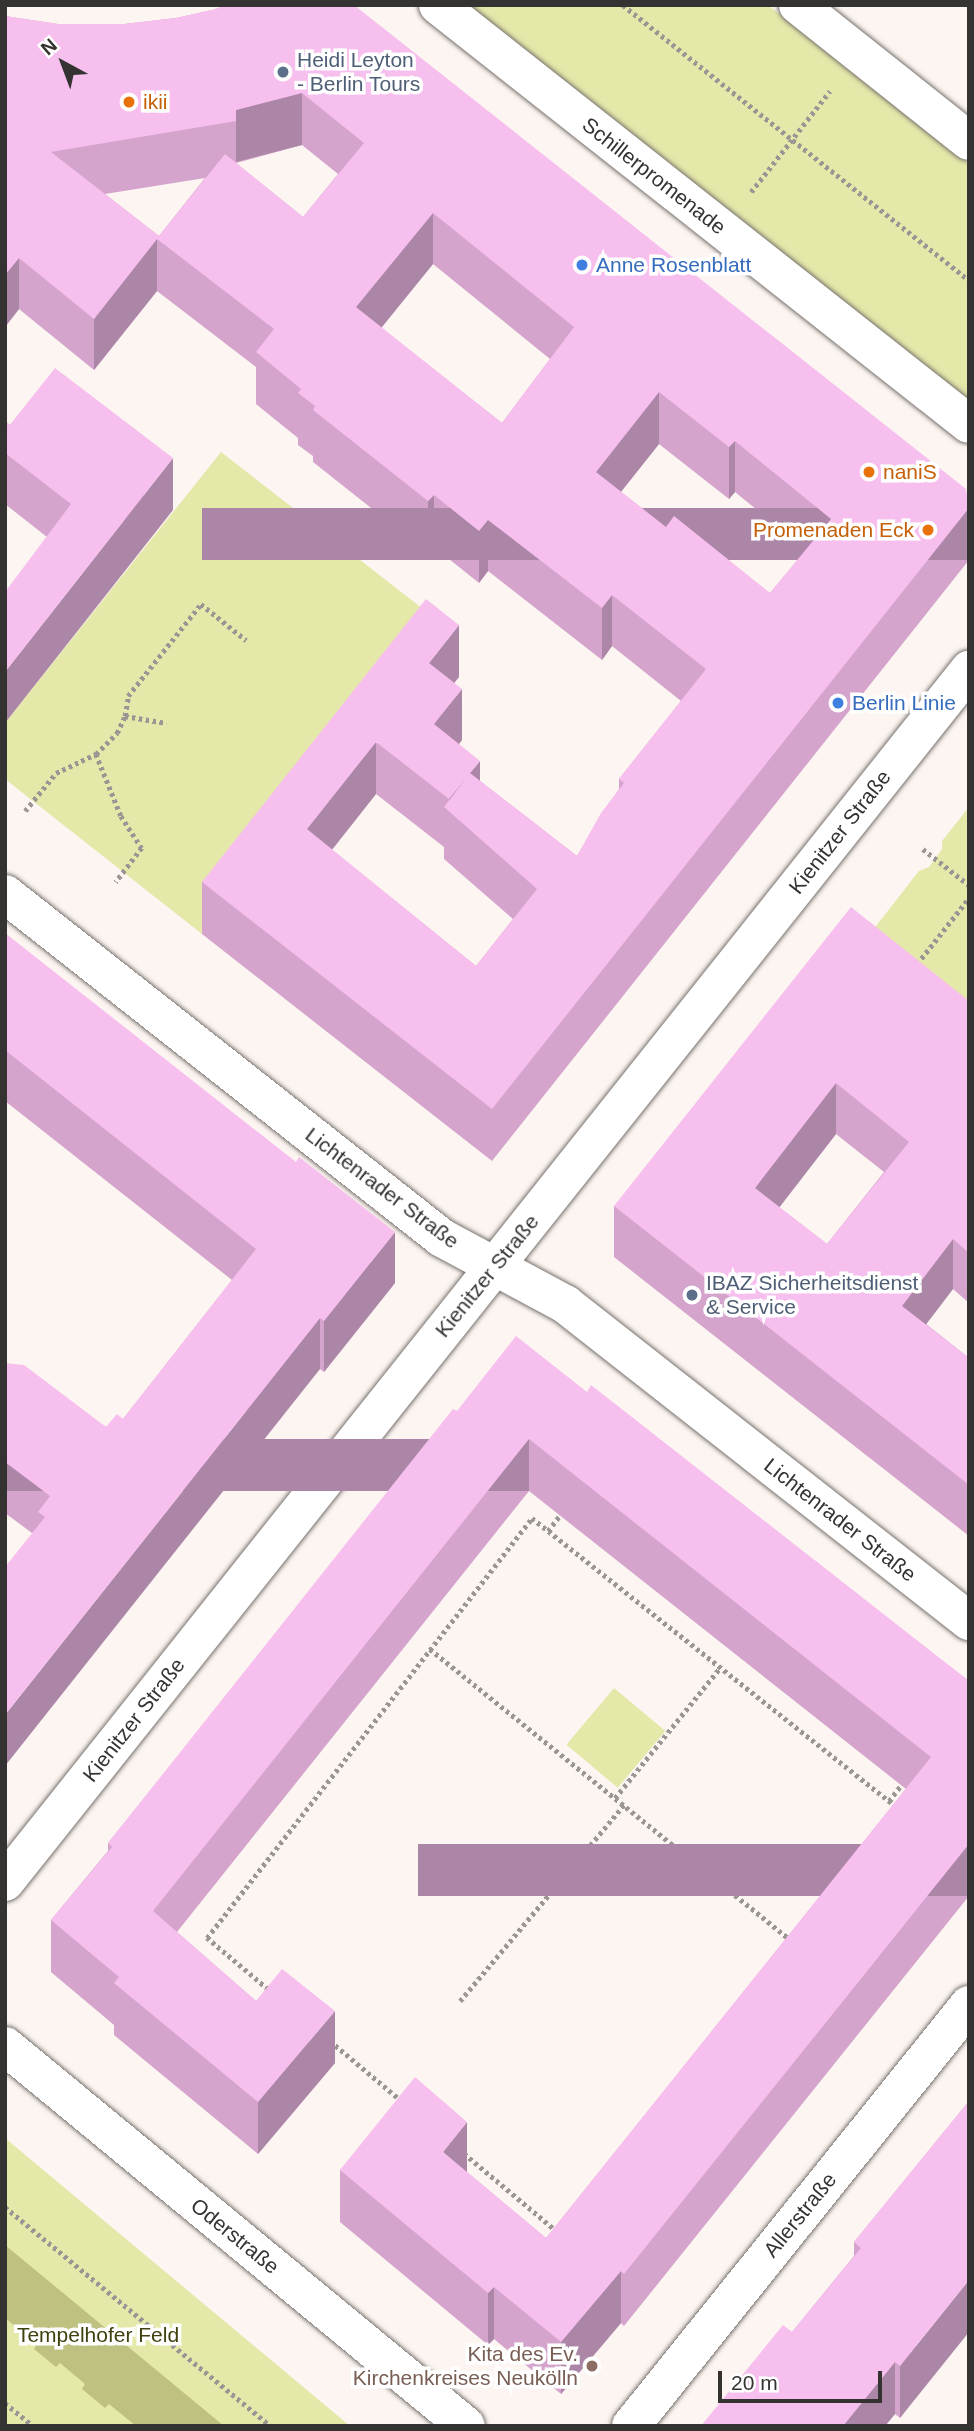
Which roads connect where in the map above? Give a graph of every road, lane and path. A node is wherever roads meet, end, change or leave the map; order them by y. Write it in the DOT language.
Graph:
graph roads {
  1 [pos="438,5"];
  2 [pos="623,5"];
  3 [pos="798,5"];
  4 [pos="832,89"];
  5 [pos="792,139"];
  6 [pos="969,141"];
  7 [pos="750,193"];
  8 [pos="969,280"];
  9 [pos="969,424"];
  10 [pos="246,640"];
  11 [pos="969,670"];
  12 [pos="125,716"];
  13 [pos="166,723"];
  14 [pos="96,754"];
  15 [pos="25,811"];
  16 [pos="923,849"];
  17 [pos="116,882"];
  18 [pos="969,885"];
  19 [pos="5,894"];
  20 [pos="969,898"];
  21 [pos="911,972"];
  22 [pos="495,1266"];
  23 [pos="560,1515"];
  24 [pos="548,1531"];
  25 [pos="969,1621"];
  26 [pos="430,1649"];
  27 [pos="720,1668"];
  28 [pos="901,1785"];
  29 [pos="615,1798"];
  30 [pos="889,1801"];
  31 [pos="624,1805"];
  32 [pos="5,1882"];
  33 [pos="799,1946"];
  34 [pos="460,2001"];
  35 [pos="969,2005"];
  36 [pos="5,2046"];
  37 [pos="5,2207"];
  38 [pos="5,2403"];
  39 [pos="33,2426"];
  40 [pos="271,2426"];
  41 [pos="466,2426"];
  42 [pos="631,2426"];
  1 -- 9 [label="street, Schillerpromenade"];
  2 -- 5 [label="path"];
  3 -- 6 [label="street"];
  4 -- 5 [label="path"];
  5 -- 7 [label="path"];
  5 -- 8 [label="path"];
  10 -- 12 [label="path"];
  11 -- 22 [label="street, Kienitzer Straße"];
  12 -- 13 [label="path"];
  12 -- 14 [label="path"];
  14 -- 15 [label="path"];
  14 -- 17 [label="path"];
  16 -- 18 [label="path"];
  19 -- 22 [label="street, Lichtenrader Straße"];
  20 -- 21 [label="path"];
  22 -- 25 [label="street, Lichtenrader Straße"];
  22 -- 32 [label="street, Kienitzer Straße"];
  23 -- 24 [label="path"];
  24 -- 26 [label="path"];
  24 -- 27 [label="path"];
  26 -- 29 [label="path"];
  26 -- 33 [label="path"];
  27 -- 29 [label="path"];
  27 -- 30 [label="path"];
  28 -- 30 [label="path"];
  29 -- 31 [label="path"];
  30 -- 33 [label="path"];
  31 -- 33 [label="path"];
  31 -- 34 [label="path"];
  35 -- 42 [label="street, Allerstraße"];
  36 -- 41 [label="street, Oderstraße"];
  37 -- 40 [label="path"];
  38 -- 39 [label="path"];
}
